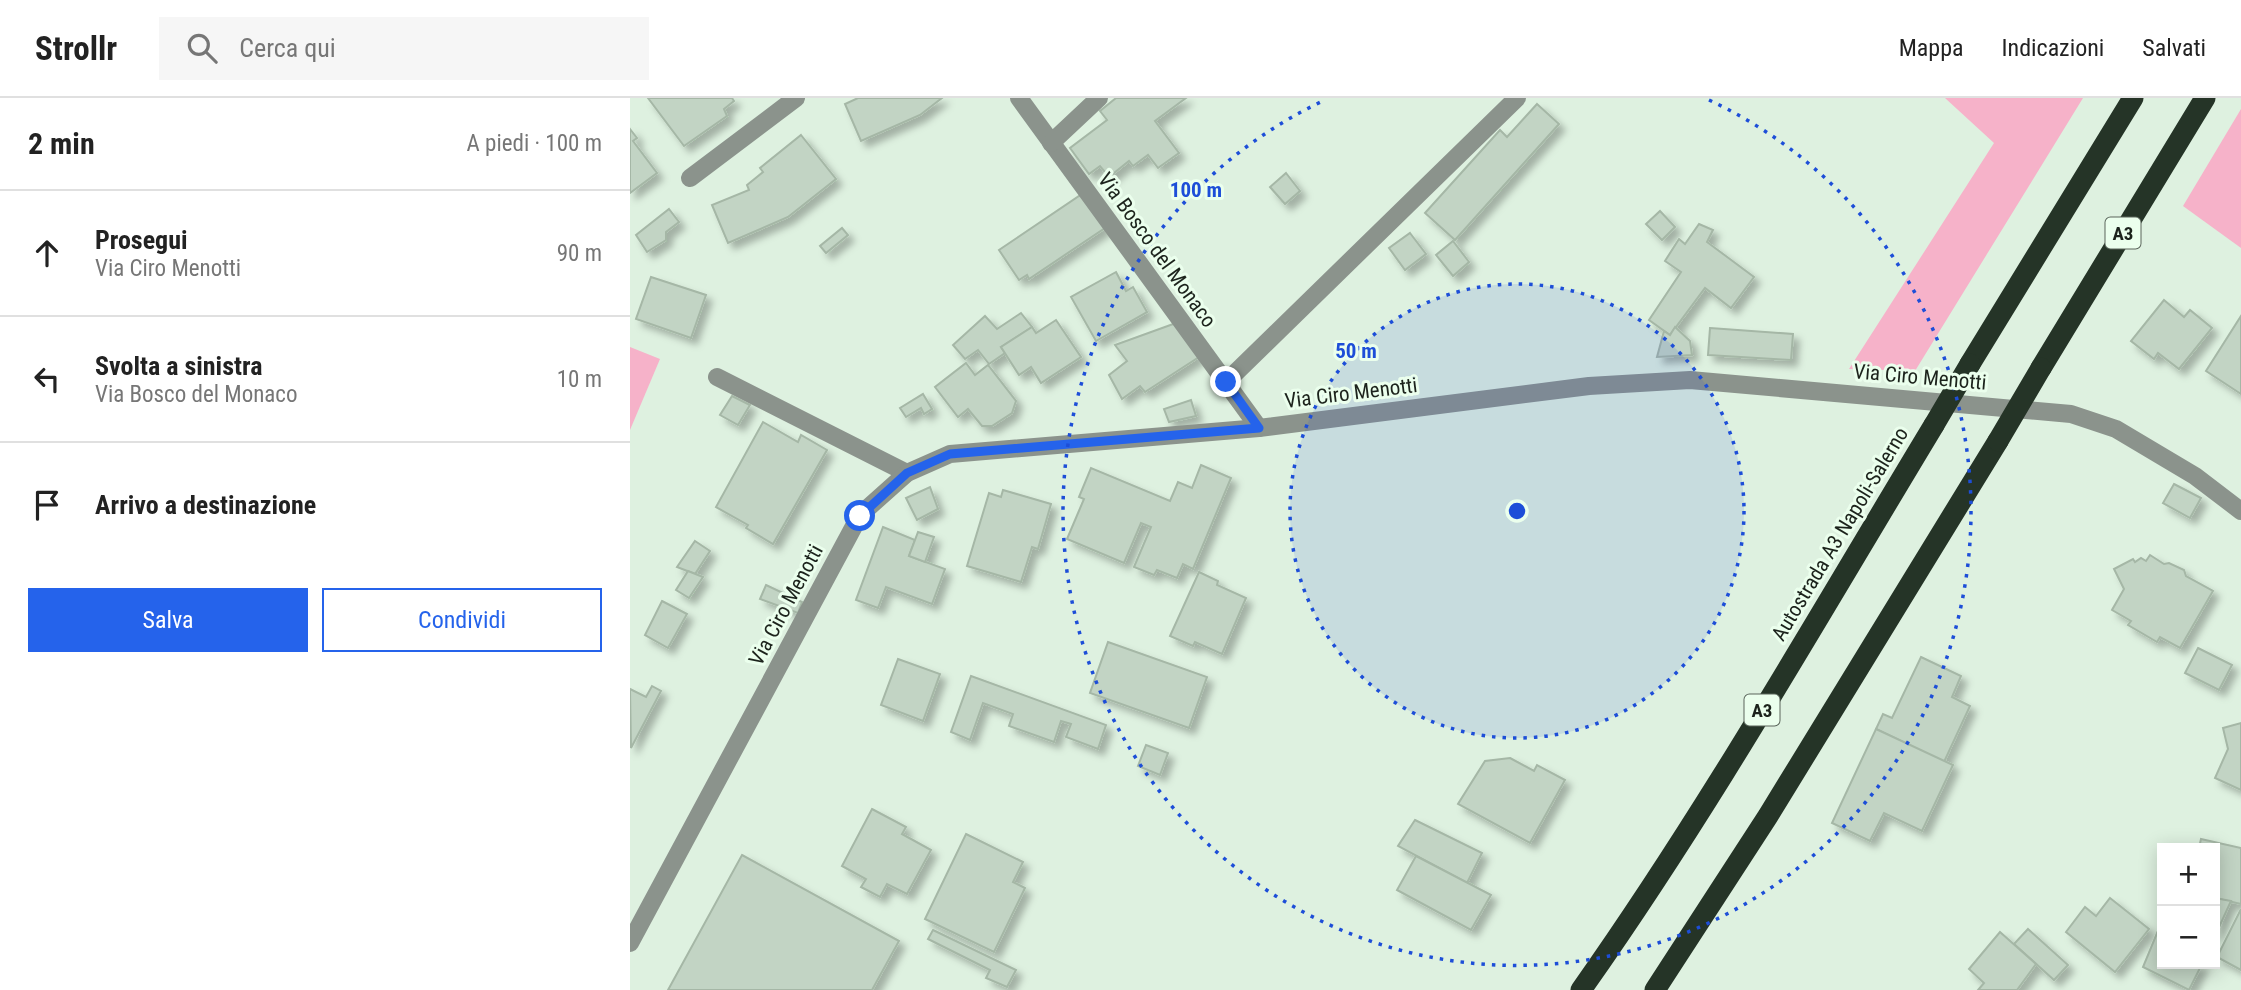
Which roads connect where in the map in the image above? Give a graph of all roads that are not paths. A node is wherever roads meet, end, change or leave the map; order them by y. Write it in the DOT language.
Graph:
graph roads {
  1 [pos="796,98"];
  2 [pos="1018,98"];
  3 [pos="1099,98"];
  4 [pos="1517,98"];
  5 [pos="2133,98"];
  6 [pos="2205,98"];
  7 [pos="1051,143"];
  8 [pos="690,178"];
  9 [pos="717,377"];
  10 [pos="1226,382"];
  11 [pos="1259,428"];
  12 [pos="907,473"];
  13 [pos="2241,511"];
  14 [pos="630,943"];
  15 [pos="1581,990"];
  16 [pos="1655,990"];
  1 -- 8 [label="street"];
  2 -- 7 [label="street, Via Bosco del Monaco"];
  3 -- 7 [label="street"];
  4 -- 10 [label="street"];
  5 -- 15 [label="highway, Autostrada A3 Napoli-Salerno / A3, bridge"];
  6 -- 16 [label="highway, A3, bridge"];
  7 -- 10 [label="street, Via Bosco del Monaco"];
  9 -- 12 [label="street"];
  10 -- 11 [label="street, Via Bosco del Monaco"];
  11 -- 12 [label="street, Via Ciro Menotti"];
  11 -- 13 [label="street, Via Ciro Menotti"];
  12 -- 14 [label="street, Via Ciro Menotti"];
}
